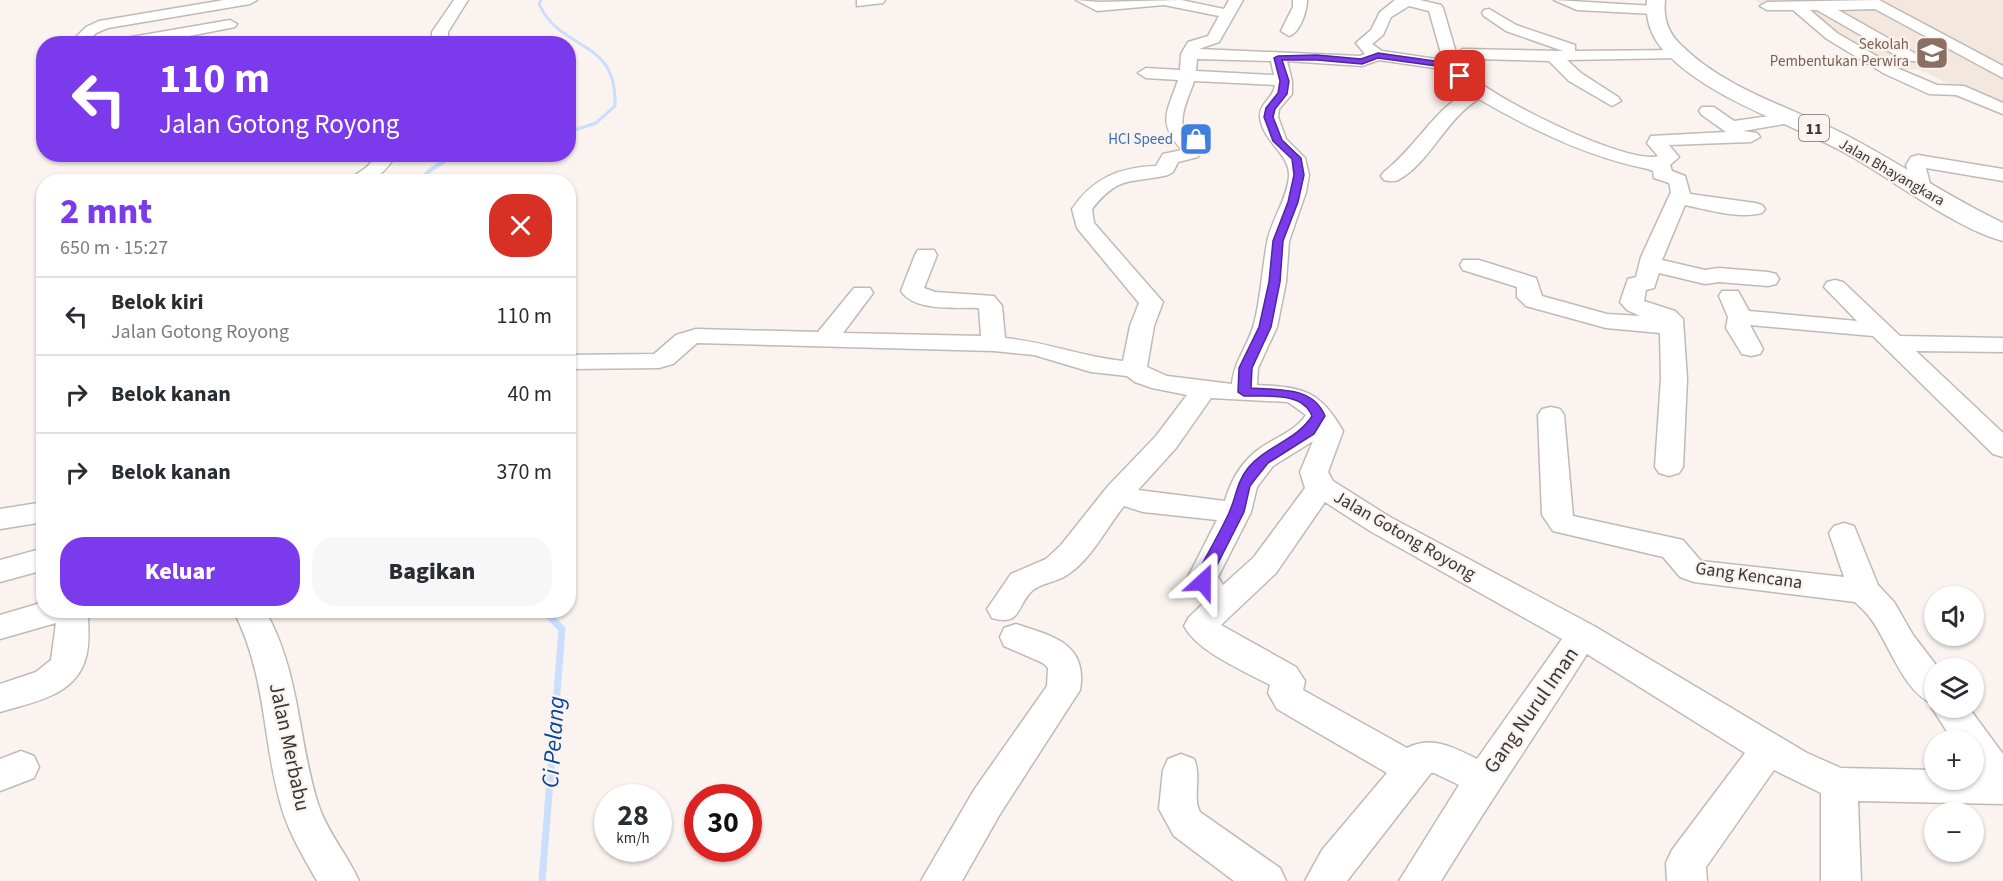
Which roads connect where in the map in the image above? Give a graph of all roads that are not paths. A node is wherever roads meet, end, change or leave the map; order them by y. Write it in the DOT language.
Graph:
graph roads {
  1 [pos="263,0"];
  2 [pos="461,0"];
  3 [pos="878,0"];
  4 [pos="1083,0"];
  5 [pos="1300,0"];
  6 [pos="1405,0"];
  7 [pos="1561,0"];
  8 [pos="862,3"];
  9 [pos="1872,3"];
  10 [pos="195,4"];
  11 [pos="248,5"];
  12 [pos="1767,6"];
  13 [pos="1797,6"];
  14 [pos="1820,6"];
  15 [pos="1233,7"];
  16 [pos="1655,11"];
  17 [pos="1489,13"];
  18 [pos="1581,22"];
  19 [pos="230,24"];
  20 [pos="1289,31"];
  21 [pos="84,36"];
  22 [pos="102,36"];
  23 [pos="164,36"];
  24 [pos="222,36"];
  25 [pos="440,36"];
  26 [pos="1677,53"];
  27 [pos="1378,55"];
  28 [pos="1553,56"];
  29 [pos="1600,56"];
  30 [pos="1278,58"];
  31 [pos="1912,58"];
  32 [pos="1188,65"];
  33 [pos="1453,66"];
  34 [pos="1146,73"];
  35 [pos="2003,73"];
  36 [pos="1284,81"];
  37 [pos="1480,91"];
  38 [pos="1612,101"];
  39 [pos="2003,109"];
  40 [pos="1708,111"];
  41 [pos="1790,118"];
  42 [pos="1742,134"];
  43 [pos="381,162"];
  44 [pos="1654,164"];
  45 [pos="2002,166"];
  46 [pos="369,174"];
  47 [pos="1391,176"];
  48 [pos="1921,188"];
  49 [pos="1678,198"];
  50 [pos="1755,209"];
  51 [pos="2003,233"];
  52 [pos="926,255"];
  53 [pos="1650,264"];
  54 [pos="1471,265"];
  55 [pos="1768,279"];
  56 [pos="1835,287"];
  57 [pos="862,293"];
  58 [pos="1673,329"];
  59 [pos="1887,337"];
  60 [pos="825,339"];
  61 [pos="994,344"];
  62 [pos="2003,345"];
  63 [pos="1751,350"];
  64 [pos="576,362"];
  65 [pos="1134,369"];
  66 [pos="1203,389"];
  67 [pos="1244,392"];
  68 [pos="1551,415"];
  69 [pos="1319,416"];
  70 [pos="2003,448"];
  71 [pos="1669,467"];
  72 [pos="1323,488"];
  73 [pos="1118,493"];
  74 [pos="1236,512"];
  75 [pos="36,513"];
  76 [pos="0,519"];
  77 [pos="1844,533"];
  78 [pos="36,561"];
  79 [pos="0,572"];
  80 [pos="1211,591"];
  81 [pos="1864,591"];
  82 [pos="36,616"];
  83 [pos="71,618"];
  84 [pos="253,618"];
  85 [pos="0,627"];
  86 [pos="1582,635"];
  87 [pos="1924,675"];
  88 [pos="0,698"];
  89 [pos="1768,748"];
  90 [pos="1984,757"];
  91 [pos="1412,769"];
  92 [pos="1181,771"];
  93 [pos="1483,779"];
  94 [pos="2003,782"];
  95 [pos="1839,784"];
  96 [pos="2003,788"];
  97 [pos="339,881"];
  98 [pos="941,881"];
  99 [pos="1266,881"];
  100 [pos="1326,881"];
  101 [pos="1419,881"];
  102 [pos="1687,881"];
  103 [pos="1841,881"];
  1 -- 11 [label="street"];
  2 -- 25 [label="street"];
  3 -- 8 [label="street"];
  4 -- 15 [label="street"];
  5 -- 20 [label="street"];
  6 -- 27 [label="street"];
  6 -- 33 [label="street"];
  7 -- 16 [label="street"];
  9 -- 14 [label="street"];
  9 -- 35 [label="street"];
  10 -- 11 [label="street"];
  10 -- 21 [label="street"];
  11 -- 19 [label="street"];
  11 -- 22 [label="street"];
  12 -- 13 [label="street"];
  13 -- 14 [label="street"];
  13 -- 39 [label="street"];
  14 -- 31 [label="street"];
  15 -- 32 [label="street"];
  16 -- 18 [label="street"];
  16 -- 26 [label="highway, Jalan Bhayangkara / 11"];
  17 -- 29 [label="street"];
  19 -- 23 [label="street"];
  19 -- 24 [label="street"];
  26 -- 29 [label="street"];
  26 -- 41 [label="highway, Jalan Bhayangkara / 11"];
  27 -- 30 [label="street"];
  27 -- 33 [label="street"];
  28 -- 29 [label="street"];
  28 -- 33 [label="street"];
  28 -- 38 [label="street"];
  30 -- 32 [label="street"];
  30 -- 36 [label="street"];
  32 -- 34 [label="street"];
  32 -- 36 [label="street"];
  32 -- 65 [label="street"];
  33 -- 37 [label="street"];
  36 -- 67 [label="street"];
  37 -- 44 [label="street"];
  37 -- 47 [label="street"];
  40 -- 42 [label="street"];
  41 -- 42 [label="street"];
  41 -- 48 [label="highway, Jalan Bhayangkara / 11"];
  42 -- 44 [label="street"];
  43 -- 46 [label="street"];
  44 -- 49 [label="street"];
  45 -- 48 [label="street"];
  48 -- 51 [label="highway, Jalan Bhayangkara / 11"];
  49 -- 50 [label="street"];
  49 -- 53 [label="street"];
  52 -- 61 [label="street"];
  53 -- 55 [label="street"];
  53 -- 58 [label="street"];
  54 -- 58 [label="street"];
  56 -- 59 [label="street"];
  57 -- 60 [label="street"];
  58 -- 71 [label="street"];
  59 -- 62 [label="street"];
  59 -- 63 [label="street"];
  59 -- 70 [label="street"];
  60 -- 61 [label="street"];
  60 -- 64 [label="street"];
  61 -- 65 [label="street"];
  65 -- 66 [label="street"];
  66 -- 67 [label="street"];
  66 -- 73 [label="street"];
  67 -- 69 [label="street"];
  68 -- 81 [label="street, Gang Kencana"];
  69 -- 72 [label="street, Jalan Gotong Royong"];
  69 -- 74 [label="street"];
  72 -- 86 [label="street, Jalan Gotong Royong"];
  72 -- 91 [label="street"];
  73 -- 74 [label="street"];
  73 -- 98 [label="street"];
  74 -- 80 [label="street"];
  75 -- 76 [label="street"];
  77 -- 81 [label="street"];
  78 -- 79 [label="street"];
  81 -- 87 [label="street"];
  82 -- 85 [label="street"];
  83 -- 88 [label="street"];
  84 -- 97 [label="street, Jalan Merbabu"];
  86 -- 89 [label="street, Jalan Gotong Royong"];
  86 -- 93 [label="street, Gang Nurul Iman"];
  89 -- 95 [label="street, Jalan Gotong Royong"];
  89 -- 102 [label="street"];
  90 -- 94 [label="street"];
  91 -- 93 [label="street, Gang Nurul Iman"];
  91 -- 100 [label="street, Gang Nurul Iman"];
  92 -- 99 [label="street"];
  93 -- 101 [label="street"];
  95 -- 96 [label="street, Jalan Gotong Royong"];
  95 -- 103 [label="street"];
}
